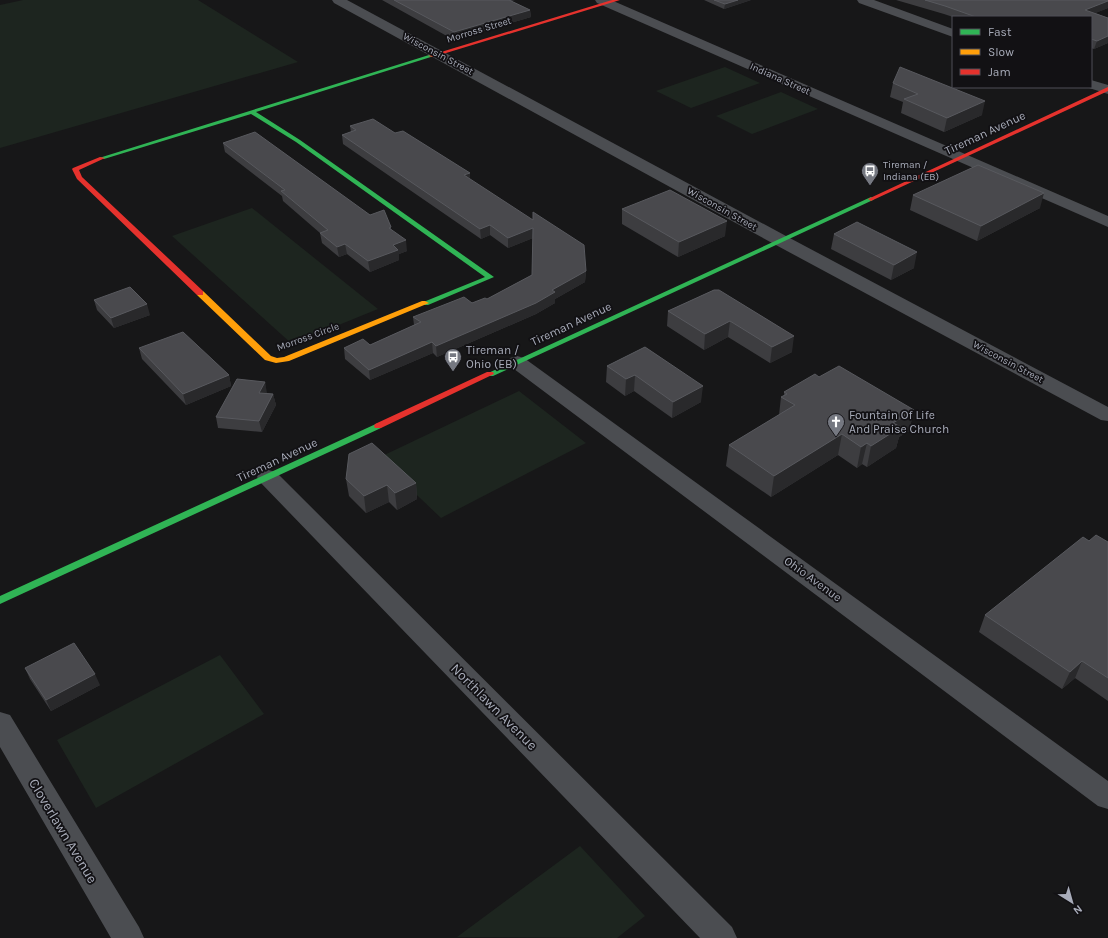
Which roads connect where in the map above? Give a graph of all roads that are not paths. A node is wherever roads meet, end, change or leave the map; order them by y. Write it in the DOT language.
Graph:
graph roads {
  1 [pos="338,0"];
  2 [pos="862,0"];
  3 [pos="609,1"];
  4 [pos="952,33"];
  5 [pos="438,54"];
  6 [pos="348,81"];
  7 [pos="1092,84"];
  8 [pos="1107,90"];
  9 [pos="252,112"];
  10 [pos="960,158"];
  11 [pos="1108,222"];
  12 [pos="780,240"];
  13 [pos="518,362"];
  14 [pos="1108,415"];
  15 [pos="268,477"];
  16 [pos="0,600"];
  17 [pos="0,723"];
  18 [pos="1108,797"];
  19 [pos="128,938"];
  20 [pos="721,938"];
  1 -- 5 [label="street, Wisconsin Street"];
  2 -- 4 [label="street"];
  3 -- 5 [label="street, Morross Street"];
  3 -- 10 [label="street, Indiana Street"];
  5 -- 6 [label="street, Morross Street"];
  5 -- 12 [label="street, Wisconsin Street"];
  6 -- 9 [label="street, Morross Circle"];
  7 -- 8 [label="street"];
  8 -- 10 [label="street, Tireman Avenue"];
  9 -- 9 [label="street, Morross Circle"];
  10 -- 11 [label="street, Indiana Street"];
  10 -- 12 [label="street, Tireman Avenue"];
  12 -- 13 [label="street, Tireman Avenue"];
  12 -- 14 [label="street, Wisconsin Street"];
  13 -- 15 [label="street, Tireman Avenue"];
  13 -- 18 [label="street, Ohio Avenue"];
  15 -- 16 [label="street, Tireman Avenue"];
  15 -- 20 [label="street, Northlawn Avenue"];
  17 -- 19 [label="street, Cloverlawn Avenue"];
}
